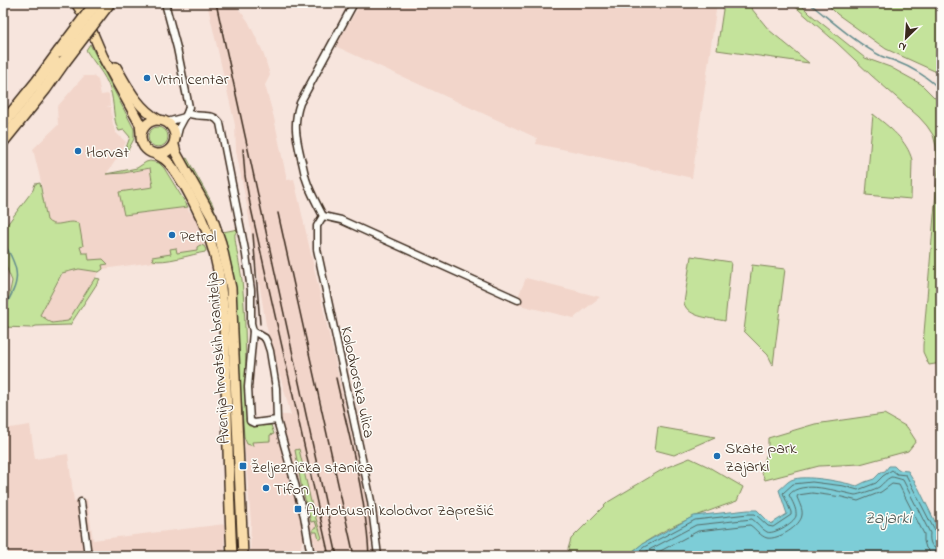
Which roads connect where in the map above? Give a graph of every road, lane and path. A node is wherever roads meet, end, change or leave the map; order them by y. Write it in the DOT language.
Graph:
graph roads {
  1 [pos="76,3"];
  2 [pos="83,3"];
  3 [pos="96,3"];
  4 [pos="109,3"];
  5 [pos="165,3"];
  6 [pos="354,3"];
  7 [pos="62,57"];
  8 [pos="186,115"];
  9 [pos="163,121"];
  10 [pos="3,124"];
  11 [pos="141,133"];
  12 [pos="3,141"];
  13 [pos="175,142"];
  14 [pos="157,154"];
  15 [pos="323,216"];
  16 [pos="518,300"];
  17 [pos="253,331"];
  18 [pos="278,420"];
  19 [pos="81,502"];
  20 [pos="88,556"];
  21 [pos="232,556"];
  22 [pos="243,556"];
  23 [pos="311,556"];
  24 [pos="378,556"];
  1 -- 11 [label="main road"];
  2 -- 9 [label="main road"];
  3 -- 7 [label="highway, bridge"];
  4 -- 7 [label="highway, bridge"];
  5 -- 8 [label="street"];
  6 -- 15 [label="street"];
  7 -- 10 [label="highway"];
  7 -- 12 [label="highway"];
  8 -- 9 [label="street"];
  8 -- 13 [label="street"];
  8 -- 17 [label="street"];
  9 -- 11 [label="main road"];
  9 -- 13 [label="main road"];
  11 -- 14 [label="main road"];
  13 -- 14 [label="main road"];
  13 -- 22 [label="main road, Avenija hrvatskih branitelja"];
  14 -- 21 [label="main road, Avenija hrvatskih branitelja"];
  15 -- 16 [label="street"];
  15 -- 24 [label="street, Kolodvorska ulica"];
  17 -- 18 [label="street"];
  17 -- 18 [label="street"];
  18 -- 23 [label="street"];
  19 -- 20 [label="street"];
}
